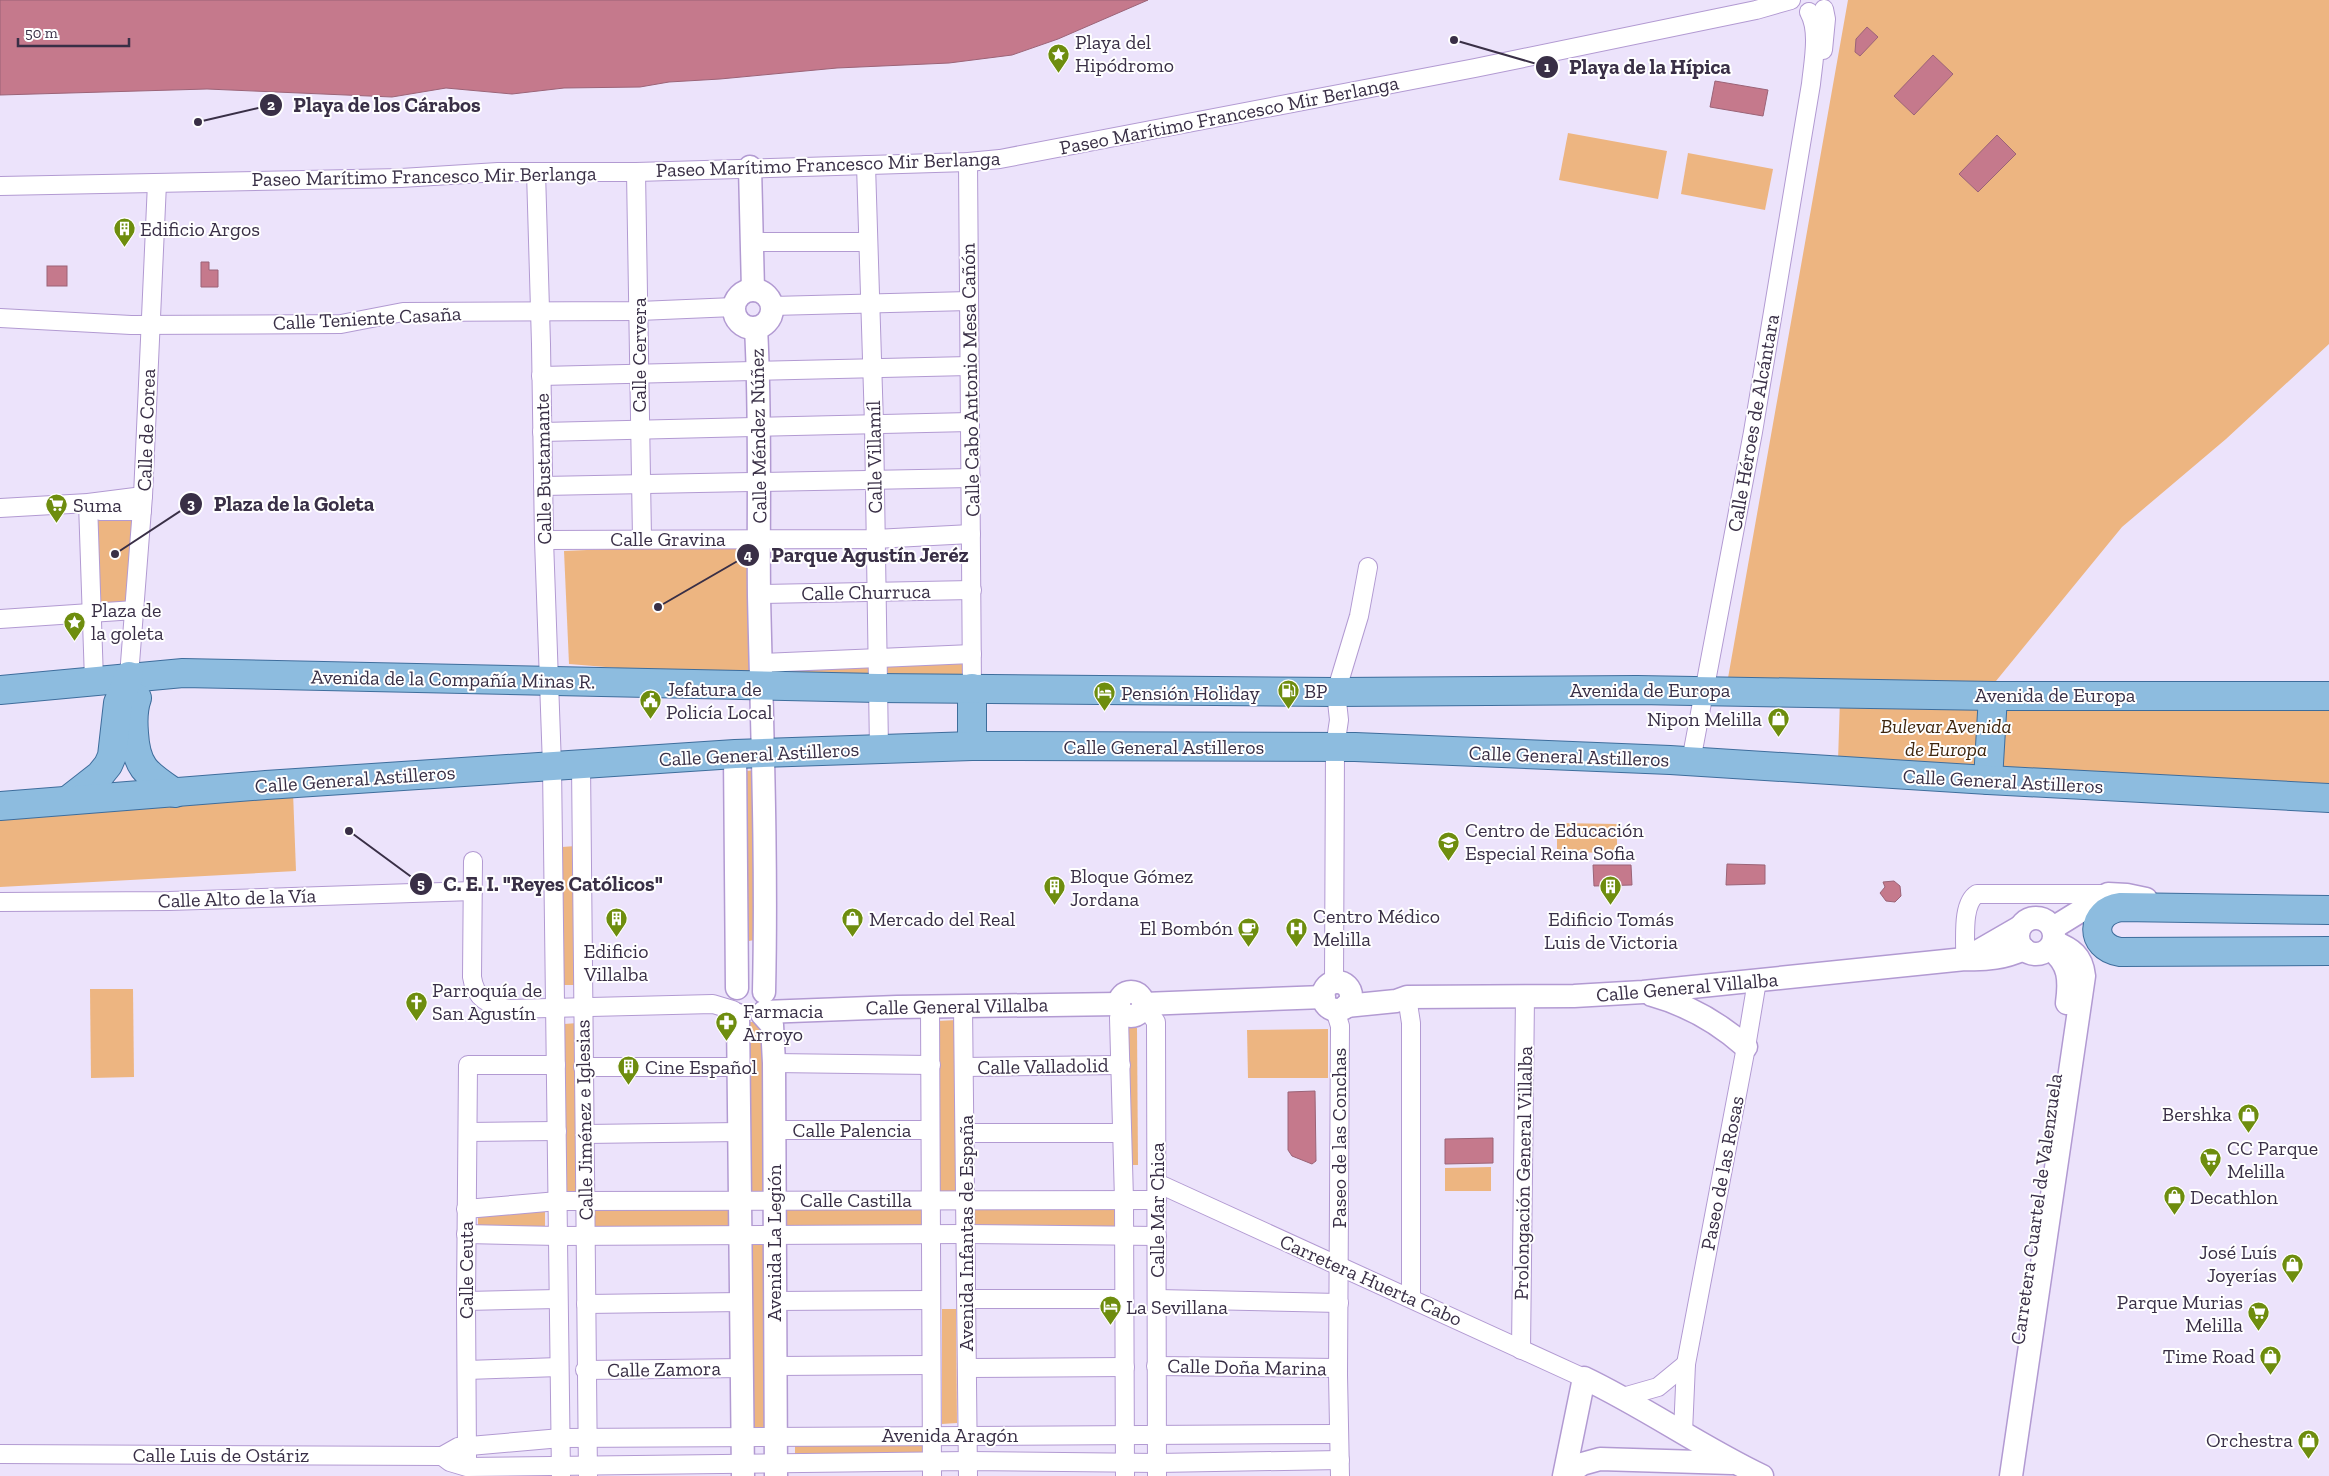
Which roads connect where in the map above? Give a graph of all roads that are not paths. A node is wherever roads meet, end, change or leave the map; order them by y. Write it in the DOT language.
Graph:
graph roads {
  1 [pos="1791,0"];
  2 [pos="1816,5"];
  3 [pos="968,162"];
  4 [pos="866,165"];
  5 [pos="750,167"];
  6 [pos="536,172"];
  7 [pos="636,172"];
  8 [pos="157,183"];
  9 [pos="0,186"];
  10 [pos="752,242"];
  11 [pos="868,242"];
  12 [pos="754,290"];
  13 [pos="969,301"];
  14 [pos="870,304"];
  15 [pos="772,306"];
  16 [pos="734,307"];
  17 [pos="639,310"];
  18 [pos="540,311"];
  19 [pos="0,318"];
  20 [pos="150,325"];
  21 [pos="756,328"];
  22 [pos="969,366"];
  23 [pos="873,368"];
  24 [pos="759,370"];
  25 [pos="640,374"];
  26 [pos="541,376"];
  27 [pos="970,422"];
  28 [pos="874,424"];
  29 [pos="759,428"];
  30 [pos="640,429"];
  31 [pos="542,432"];
  32 [pos="971,478"];
  33 [pos="875,480"];
  34 [pos="760,483"];
  35 [pos="642,484"];
  36 [pos="543,486"];
  37 [pos="143,503"];
  38 [pos="89,507"];
  39 [pos="0,508"];
  40 [pos="971,534"];
  41 [pos="642,539"];
  42 [pos="759,539"];
  43 [pos="875,539"];
  44 [pos="544,540"];
  45 [pos="1368,567"];
  46 [pos="972,590"];
  47 [pos="876,592"];
  48 [pos="759,594"];
  49 [pos="135,610"];
  50 [pos="92,613"];
  51 [pos="0,619"];
  52 [pos="972,654"];
  53 [pos="877,658"];
  54 [pos="761,674"];
  55 [pos="137,676"];
  56 [pos="94,680"];
  57 [pos="549,682"];
  58 [pos="878,688"];
  59 [pos="972,688"];
  60 [pos="0,690"];
  61 [pos="1705,690"];
  62 [pos="1336,692"];
  63 [pos="1993,696"];
  64 [pos="2329,696"];
  65 [pos="972,746"];
  66 [pos="1335,747"];
  67 [pos="879,749"];
  68 [pos="764,753"];
  69 [pos="735,754"];
  70 [pos="1691,761"];
  71 [pos="581,764"];
  72 [pos="552,766"];
  73 [pos="1988,780"];
  74 [pos="175,793"];
  75 [pos="2329,798"];
  76 [pos="68,800"];
  77 [pos="0,806"];
  78 [pos="765,842"];
  79 [pos="736,843"];
  80 [pos="473,861"];
  81 [pos="473,892"];
  82 [pos="2114,901"];
  83 [pos="0,902"];
  84 [pos="2329,910"];
  85 [pos="2020,927"];
  86 [pos="2052,940"];
  87 [pos="2024,949"];
  88 [pos="2116,951"];
  89 [pos="2329,951"];
  90 [pos="1965,959"];
  91 [pos="2083,967"];
  92 [pos="1757,981"];
  93 [pos="1643,992"];
  94 [pos="1337,996"];
  95 [pos="1525,996"];
  96 [pos="1407,997"];
  97 [pos="731,1002"];
  98 [pos="764,1004"];
  99 [pos="963,1006"];
  100 [pos="930,1007"];
  101 [pos="1132,1007"];
  102 [pos="582,1008"];
  103 [pos="556,1009"];
  104 [pos="1746,1046"];
  105 [pos="774,1063"];
  106 [pos="556,1065"];
  107 [pos="930,1065"];
  108 [pos="1121,1065"];
  109 [pos="583,1067"];
  110 [pos="739,1067"];
  111 [pos="964,1067"];
  112 [pos="774,1130"];
  113 [pos="930,1130"];
  114 [pos="557,1131"];
  115 [pos="468,1132"];
  116 [pos="740,1132"];
  117 [pos="966,1133"];
  118 [pos="1122,1133"];
  119 [pos="585,1134"];
  120 [pos="1157,1192"];
  121 [pos="775,1200"];
  122 [pos="931,1200"];
  123 [pos="1124,1200"];
  124 [pos="558,1201"];
  125 [pos="586,1201"];
  126 [pos="740,1201"];
  127 [pos="966,1201"];
  128 [pos="466,1209"];
  129 [pos="466,1234"];
  130 [pos="741,1234"];
  131 [pos="775,1234"];
  132 [pos="966,1234"];
  133 [pos="931,1235"];
  134 [pos="558,1236"];
  135 [pos="587,1236"];
  136 [pos="1123,1236"];
  137 [pos="1157,1236"];
  138 [pos="1338,1266"];
  139 [pos="1411,1298"];
  140 [pos="558,1299"];
  141 [pos="967,1299"];
  142 [pos="1124,1299"];
  143 [pos="1158,1299"];
  144 [pos="930,1300"];
  145 [pos="466,1301"];
  146 [pos="774,1301"];
  147 [pos="742,1302"];
  148 [pos="1339,1302"];
  149 [pos="586,1304"];
  150 [pos="1521,1350"];
  151 [pos="1686,1364"];
  152 [pos="930,1365"];
  153 [pos="775,1366"];
  154 [pos="1156,1366"];
  155 [pos="559,1367"];
  156 [pos="742,1368"];
  157 [pos="967,1368"];
  158 [pos="1125,1368"];
  159 [pos="1338,1368"];
  160 [pos="466,1370"];
  161 [pos="585,1370"];
  162 [pos="1584,1378"];
  163 [pos="1623,1397"];
  164 [pos="1574,1424"];
  165 [pos="1683,1432"];
  166 [pos="1338,1434"];
  167 [pos="931,1435"];
  168 [pos="1125,1435"];
  169 [pos="1157,1435"];
  170 [pos="776,1436"];
  171 [pos="967,1436"];
  172 [pos="743,1437"];
  173 [pos="561,1438"];
  174 [pos="586,1438"];
  175 [pos="468,1446"];
  176 [pos="0,1454"];
  177 [pos="442,1456"];
  178 [pos="1590,1461"];
  179 [pos="1680,1461"];
  180 [pos="1734,1463"];
  181 [pos="932,1468"];
  182 [pos="968,1468"];
  183 [pos="1340,1468"];
  184 [pos="1125,1469"];
  185 [pos="743,1470"];
  186 [pos="776,1470"];
  187 [pos="1157,1470"];
  188 [pos="468,1471"];
  189 [pos="561,1471"];
  190 [pos="588,1471"];
  191 [pos="1565,1476"];
  192 [pos="1762,1476"];
  193 [pos="1996,1476"];
  194 [pos="2011,1476"];
  1 -- 3 [label="street, Paseo Marítimo Francesco Mir Berlanga"];
  2 -- 61 [label="street, Calle Héroes de Alcántara"];
  3 -- 4 [label="street, Paseo Marítimo Francesco Mir Berlanga"];
  3 -- 13 [label="street, Calle Cabo Antonio Mesa Cañón"];
  4 -- 5 [label="street, Paseo Marítimo Francesco Mir Berlanga"];
  4 -- 11 [label="street, Calle Villamíl"];
  5 -- 7 [label="street, Paseo Marítimo Francesco Mir Berlanga"];
  5 -- 10 [label="street"];
  6 -- 7 [label="street, Paseo Marítimo Francesco Mir Berlanga"];
  6 -- 8 [label="street, Paseo Marítimo Francesco Mir Berlanga"];
  6 -- 18 [label="street, Calle Bustamante"];
  7 -- 17 [label="street, Calle Cervera"];
  8 -- 9 [label="street, Paseo Marítimo Francesco Mir Berlanga"];
  8 -- 20 [label="street, Calle de Corea"];
  10 -- 11 [label="street"];
  10 -- 12 [label="street"];
  11 -- 14 [label="street, Calle Villamíl"];
  12 -- 15 [label="street"];
  12 -- 16 [label="street"];
  13 -- 14 [label="street"];
  13 -- 22 [label="street, Calle Cabo Antonio Mesa Cañón"];
  14 -- 15 [label="street"];
  14 -- 23 [label="street, Calle Villamíl"];
  15 -- 21 [label="street"];
  16 -- 17 [label="street, Calle Teniente Casaña"];
  16 -- 21 [label="street"];
  17 -- 18 [label="street, Calle Teniente Casaña"];
  17 -- 25 [label="street, Calle Cervera"];
  18 -- 20 [label="street, Calle Teniente Casaña"];
  18 -- 26 [label="street, Calle Bustamante"];
  19 -- 20 [label="street, Calle Teniente Casaña"];
  20 -- 37 [label="street, Calle de Corea"];
  21 -- 24 [label="street, Calle Méndez Núñez"];
  22 -- 23 [label="street"];
  22 -- 27 [label="street, Calle Cabo Antonio Mesa Cañón"];
  23 -- 24 [label="street"];
  23 -- 28 [label="street, Calle Villamíl"];
  24 -- 25 [label="street"];
  24 -- 29 [label="street, Calle Méndez Núñez"];
  25 -- 26 [label="street"];
  25 -- 30 [label="street, Calle Cervera"];
  26 -- 31 [label="street, Calle Bustamante"];
  27 -- 28 [label="street"];
  27 -- 32 [label="street, Calle Cabo Antonio Mesa Cañón"];
  28 -- 29 [label="street"];
  28 -- 33 [label="street, Calle Villamíl"];
  29 -- 30 [label="street"];
  29 -- 34 [label="street, Calle Méndez Núñez"];
  30 -- 31 [label="street"];
  30 -- 35 [label="street, Calle Cervera"];
  31 -- 36 [label="street, Calle Bustamante"];
  32 -- 33 [label="street"];
  32 -- 40 [label="street, Calle Cabo Antonio Mesa Cañón"];
  33 -- 34 [label="street"];
  33 -- 43 [label="street, Calle Villamíl"];
  34 -- 35 [label="street"];
  34 -- 42 [label="street, Calle Méndez Núñez"];
  35 -- 36 [label="street"];
  35 -- 41 [label="street, Calle Cervera"];
  36 -- 44 [label="street, Calle Bustamante"];
  37 -- 38 [label="street"];
  37 -- 49 [label="street, Calle de Corea"];
  38 -- 39 [label="street"];
  38 -- 50 [label="street"];
  40 -- 43 [label="street, Calle Gravina"];
  40 -- 46 [label="street, Calle Cabo Antonio Mesa Cañón"];
  41 -- 42 [label="street, Calle Gravina"];
  41 -- 44 [label="street, Calle Gravina"];
  42 -- 43 [label="street, Calle Gravina"];
  42 -- 48 [label="street, Calle Méndez Núñez"];
  43 -- 47 [label="street, Calle Villamíl"];
  44 -- 57 [label="street, Calle Bustamante"];
  45 -- 62 [label="street, Paseo de las Conchas"];
  46 -- 47 [label="street, Calle Churruca"];
  46 -- 52 [label="street, Calle Cabo Antonio Mesa Cañón"];
  47 -- 48 [label="street, Calle Churruca"];
  47 -- 53 [label="street, Calle Villamíl"];
  48 -- 54 [label="street, Calle Méndez Núñez"];
  49 -- 50 [label="street"];
  49 -- 55 [label="street, Calle de Corea"];
  50 -- 51 [label="street"];
  50 -- 56 [label="street"];
  52 -- 53 [label="street"];
  52 -- 59 [label="street, Calle Cabo Antonio Mesa Cañón"];
  53 -- 54 [label="street"];
  53 -- 58 [label="street, Calle Villamíl"];
  54 -- 57 [label="main road, Avenida de la Compañía Minas R."];
  54 -- 58 [label="main road, Avenida de la Compañía Minas R."];
  54 -- 68 [label="street, Calle Méndez Núñez"];
  55 -- 56 [label="main road, Avenida de la Compañía Minas R."];
  55 -- 57 [label="main road, Avenida de la Compañía Minas R."];
  55 -- 74 [label="main road"];
  55 -- 76 [label="main road"];
  56 -- 60 [label="main road, Avenida de la Compañía Minas R."];
  57 -- 72 [label="street, Calle Bustamante"];
  58 -- 59 [label="main road, Avenida de Europa"];
  58 -- 67 [label="street, Calle Villamíl"];
  59 -- 62 [label="main road, Avenida de Europa"];
  59 -- 65 [label="main road"];
  61 -- 62 [label="main road, Avenida de Europa"];
  61 -- 63 [label="main road, Avenida de Europa"];
  61 -- 70 [label="street, Calle Héroes de Alcántara"];
  62 -- 66 [label="street, Paseo de las Conchas"];
  63 -- 64 [label="main road, Avenida de Europa"];
  63 -- 73 [label="main road"];
  65 -- 66 [label="main road, Calle General Astilleros"];
  65 -- 67 [label="main road, Calle General Astilleros"];
  66 -- 70 [label="main road, Calle General Astilleros"];
  66 -- 94 [label="street, Paseo de las Conchas"];
  67 -- 68 [label="main road, Calle General Astilleros"];
  68 -- 69 [label="main road, Calle General Astilleros"];
  68 -- 78 [label="street, Avenida La Legión"];
  69 -- 71 [label="main road, Calle General Astilleros"];
  69 -- 79 [label="street, Avenida La Legión"];
  70 -- 73 [label="main road, Calle General Astilleros"];
  71 -- 72 [label="main road, Calle General Astilleros"];
  71 -- 102 [label="street, Calle Jiménez e Iglesias"];
  72 -- 74 [label="main road, Calle General Astilleros"];
  72 -- 103 [label="street, Calle Jiménez e Iglesias"];
  73 -- 75 [label="main road, Calle General Astilleros"];
  74 -- 76 [label="main road, Calle General Astilleros"];
  76 -- 77 [label="main road, Calle General Astilleros"];
  78 -- 79 [label="street"];
  78 -- 98 [label="street, Avenida La Legión"];
  79 -- 97 [label="street, Avenida La Legión"];
  80 -- 81 [label="street"];
  81 -- 83 [label="street, Calle Alto de la Vía"];
  81 -- 103 [label="street"];
  82 -- 84 [label="main road"];
  82 -- 86 [label="street"];
  82 -- 88 [label="main road"];
  82 -- 90 [label="street"];
  85 -- 86 [label="street"];
  85 -- 87 [label="street"];
  85 -- 90 [label="street, Calle General Villalba"];
  86 -- 87 [label="street"];
  86 -- 91 [label="street"];
  86 -- 193 [label="street, Carretera Cuartel de Valenzuela"];
  87 -- 90 [label="street, Calle General Villalba"];
  88 -- 89 [label="main road"];
  88 -- 91 [label="street"];
  90 -- 92 [label="street, Calle General Villalba"];
  91 -- 194 [label="street, Carretera Cuartel de Valenzuela"];
  92 -- 93 [label="street, Calle General Villalba"];
  92 -- 104 [label="street, Paseo de las Rosas"];
  93 -- 95 [label="street, Calle General Villalba"];
  93 -- 104 [label="street"];
  94 -- 96 [label="street, Calle General Villalba"];
  94 -- 101 [label="street, Calle General Villalba"];
  94 -- 138 [label="street, Paseo de las Conchas"];
  95 -- 96 [label="street, Calle General Villalba"];
  95 -- 150 [label="street, Prolongación General Villalba"];
  96 -- 139 [label="street"];
  97 -- 98 [label="street, Calle General Villalba"];
  97 -- 98 [label="street"];
  97 -- 102 [label="street"];
  97 -- 110 [label="street, Avenida La Legión"];
  98 -- 100 [label="street, Calle General Villalba"];
  98 -- 105 [label="street, Avenida La Legión"];
  99 -- 100 [label="street, Calle General Villalba"];
  99 -- 101 [label="street, Calle General Villalba"];
  99 -- 111 [label="street, Avenida Infantas de España"];
  100 -- 107 [label="street, Avenida Infantas de España"];
  101 -- 108 [label="street, Calle Mar Chica"];
  101 -- 120 [label="street, Calle Mar Chica"];
  102 -- 103 [label="street"];
  102 -- 109 [label="street, Calle Jiménez e Iglesias"];
  103 -- 106 [label="street, Calle Jiménez e Iglesias"];
  104 -- 151 [label="street, Paseo de las Rosas"];
  105 -- 107 [label="street"];
  105 -- 112 [label="street, Avenida La Legión"];
  106 -- 114 [label="street, Calle Jiménez e Iglesias"];
  106 -- 115 [label="street, Calle Ceuta"];
  107 -- 113 [label="street, Avenida Infantas de España"];
  108 -- 111 [label="street, Calle Valladolid"];
  108 -- 118 [label="street, Calle Mar Chica"];
  109 -- 110 [label="street"];
  109 -- 119 [label="street, Calle Jiménez e Iglesias"];
  110 -- 116 [label="street, Avenida La Legión"];
  111 -- 117 [label="street, Avenida Infantas de España"];
  112 -- 113 [label="street, Calle Palencia"];
  112 -- 121 [label="street, Avenida La Legión"];
  113 -- 122 [label="street, Avenida Infantas de España"];
  114 -- 115 [label="street"];
  114 -- 124 [label="street, Calle Jiménez e Iglesias"];
  115 -- 128 [label="street, Calle Ceuta"];
  116 -- 119 [label="street"];
  116 -- 126 [label="street, Avenida La Legión"];
  117 -- 118 [label="street"];
  117 -- 127 [label="street, Avenida Infantas de España"];
  118 -- 123 [label="street, Calle Mar Chica"];
  119 -- 125 [label="street, Calle Jiménez e Iglesias"];
  120 -- 123 [label="street, Calle Castilla"];
  120 -- 137 [label="street, Calle Mar Chica"];
  120 -- 138 [label="street, Carretera Huerta Cabo"];
  121 -- 122 [label="street, Calle Castilla"];
  121 -- 126 [label="street, Calle Castilla"];
  121 -- 131 [label="street, Avenida La Legión"];
  122 -- 127 [label="street, Calle Castilla"];
  122 -- 133 [label="street, Avenida Infantas de España"];
  123 -- 127 [label="street, Calle Castilla"];
  123 -- 136 [label="street, Calle Mar Chica"];
  124 -- 125 [label="street, Calle Castilla"];
  124 -- 128 [label="street, Calle Castilla"];
  124 -- 134 [label="street, Calle Jiménez e Iglesias"];
  125 -- 126 [label="street, Calle Castilla"];
  125 -- 135 [label="street, Calle Jiménez e Iglesias"];
  126 -- 130 [label="street, Avenida La Legión"];
  127 -- 132 [label="street, Avenida Infantas de España"];
  128 -- 129 [label="street, Calle Ceuta"];
  129 -- 134 [label="street, Calle Castilla"];
  129 -- 145 [label="street, Calle Ceuta"];
  130 -- 131 [label="street, Calle Castilla"];
  130 -- 135 [label="street, Calle Castilla"];
  130 -- 147 [label="street, Avenida La Legión"];
  131 -- 133 [label="street, Calle Castilla"];
  131 -- 146 [label="street, Avenida La Legión"];
  132 -- 133 [label="street, Calle Castilla"];
  132 -- 136 [label="street, Calle Castilla"];
  132 -- 141 [label="street, Avenida Infantas de España"];
  133 -- 144 [label="street, Avenida Infantas de España"];
  134 -- 135 [label="street, Calle Castilla"];
  134 -- 140 [label="street, Calle Jiménez e Iglesias"];
  135 -- 149 [label="street, Calle Jiménez e Iglesias"];
  136 -- 137 [label="street, Calle Castilla"];
  136 -- 142 [label="street, Calle Mar Chica"];
  137 -- 143 [label="street, Calle Mar Chica"];
  138 -- 139 [label="street, Carretera Huerta Cabo"];
  138 -- 148 [label="street, Paseo de las Conchas"];
  139 -- 150 [label="street, Carretera Huerta Cabo"];
  140 -- 145 [label="street"];
  140 -- 155 [label="street, Calle Jiménez e Iglesias"];
  141 -- 142 [label="street"];
  141 -- 157 [label="street, Avenida Infantas de España"];
  142 -- 158 [label="street, Calle Mar Chica"];
  143 -- 148 [label="street"];
  143 -- 154 [label="street, Calle Mar Chica"];
  144 -- 146 [label="street"];
  144 -- 152 [label="street, Avenida Infantas de España"];
  145 -- 160 [label="street, Calle Ceuta"];
  146 -- 153 [label="street, Avenida La Legión"];
  147 -- 149 [label="street"];
  147 -- 156 [label="street, Avenida La Legión"];
  148 -- 159 [label="street, Paseo de las Conchas"];
  149 -- 161 [label="street, Calle Jiménez e Iglesias"];
  150 -- 162 [label="street, Carretera Huerta Cabo"];
  151 -- 163 [label="street"];
  151 -- 165 [label="street, Paseo de las Rosas"];
  152 -- 153 [label="street"];
  152 -- 167 [label="street, Avenida Infantas de España"];
  153 -- 170 [label="street, Avenida La Legión"];
  154 -- 159 [label="street, Calle Doña Marina"];
  154 -- 169 [label="street, Calle Mar Chica"];
  155 -- 160 [label="street"];
  155 -- 173 [label="street, Calle Jiménez e Iglesias"];
  156 -- 161 [label="street, Calle Zamora"];
  156 -- 172 [label="street, Avenida La Legión"];
  157 -- 158 [label="street"];
  157 -- 171 [label="street, Avenida Infantas de España"];
  158 -- 168 [label="street, Calle Mar Chica"];
  159 -- 166 [label="street, Paseo de las Conchas"];
  160 -- 175 [label="street, Calle Ceuta"];
  161 -- 174 [label="street, Calle Jiménez e Iglesias"];
  162 -- 163 [label="street"];
  162 -- 164 [label="street"];
  163 -- 165 [label="street"];
  164 -- 178 [label="street"];
  164 -- 191 [label="street"];
  165 -- 179 [label="street"];
  165 -- 180 [label="street"];
  166 -- 169 [label="street, Avenida Aragón"];
  166 -- 183 [label="street, Paseo de las Conchas"];
  167 -- 170 [label="street, Avenida Aragón"];
  167 -- 171 [label="street, Avenida Aragón"];
  167 -- 181 [label="street, Avenida Infantas de España"];
  168 -- 169 [label="street, Avenida Aragón"];
  168 -- 171 [label="street, Avenida Aragón"];
  168 -- 184 [label="street, Calle Mar Chica"];
  169 -- 187 [label="street, Calle Mar Chica"];
  170 -- 172 [label="street, Avenida Aragón"];
  170 -- 186 [label="street, Avenida La Legión"];
  171 -- 182 [label="street, Avenida Infantas de España"];
  172 -- 174 [label="street, Avenida Aragón"];
  172 -- 185 [label="street, Avenida La Legión"];
  173 -- 174 [label="street, Avenida Aragón"];
  173 -- 175 [label="street, Avenida Aragón"];
  173 -- 189 [label="street, Calle Jiménez e Iglesias"];
  174 -- 190 [label="street, Calle Jiménez e Iglesias"];
  175 -- 177 [label="street, Calle Luis de Ostáriz"];
  175 -- 188 [label="street, Calle Ceuta"];
  176 -- 177 [label="street, Calle Luis de Ostáriz"];
  177 -- 188 [label="street, Calle Luis de Ostáriz"];
  178 -- 179 [label="street"];
  178 -- 191 [label="street"];
  179 -- 180 [label="street"];
  180 -- 192 [label="street"];
  181 -- 182 [label="street, Avenida Aragón"];
  181 -- 186 [label="street, Avenida Aragón"];
  182 -- 184 [label="street, Avenida Aragón"];
  183 -- 187 [label="street, Avenida Aragón"];
  184 -- 187 [label="street, Avenida Aragón"];
  185 -- 186 [label="street, Avenida Aragón"];
  185 -- 190 [label="street, Avenida Aragón"];
  188 -- 189 [label="street, Avenida Aragón"];
  189 -- 190 [label="street, Avenida Aragón"];
}
